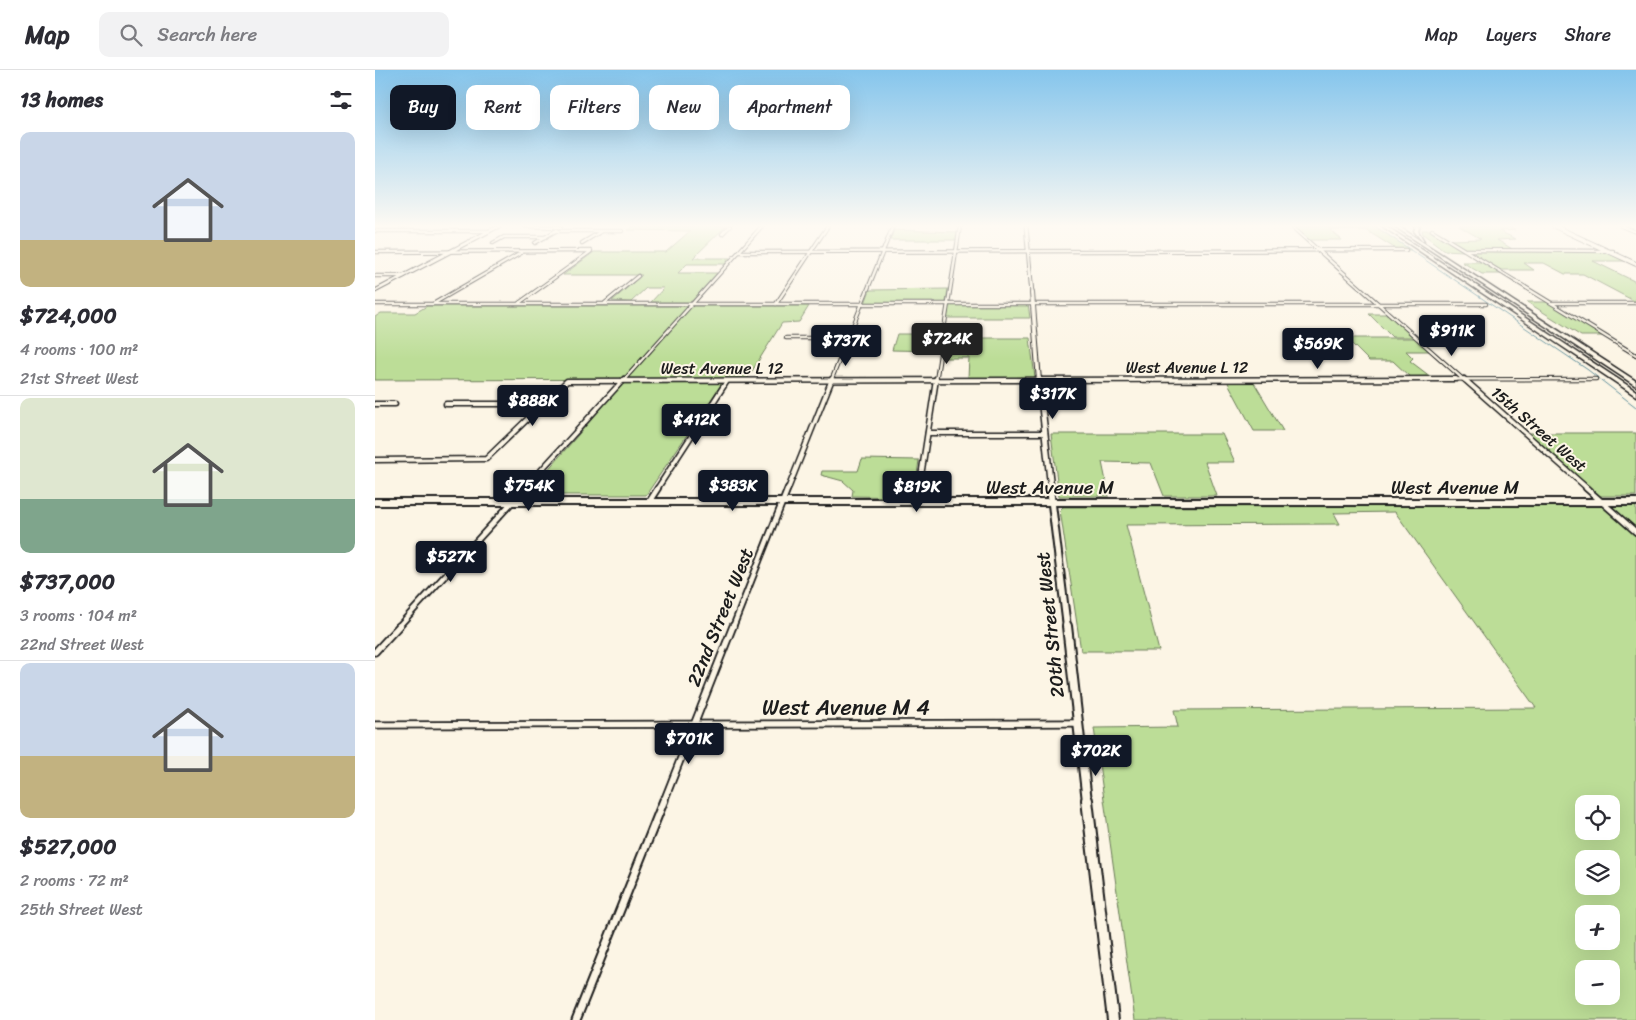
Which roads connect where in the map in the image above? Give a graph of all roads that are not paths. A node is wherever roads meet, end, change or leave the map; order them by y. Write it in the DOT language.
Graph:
graph roads {
  1 [pos="415,270"];
  2 [pos="491,270"];
  3 [pos="566,270"];
  4 [pos="723,270"];
  5 [pos="799,270"];
  6 [pos="876,270"];
  7 [pos="953,270"];
  8 [pos="1030,270"];
  9 [pos="1342,270"];
  10 [pos="1450,270"];
  11 [pos="1464,270"];
  12 [pos="1498,270"];
  13 [pos="375,276"];
  14 [pos="404,276"];
  15 [pos="638,276"];
  16 [pos="375,291"];
  17 [pos="947,303"];
  18 [pos="1033,303"];
  19 [pos="1379,303"];
  20 [pos="1551,303"];
  21 [pos="1636,303"];
  22 [pos="375,304"];
  23 [pos="433,304"];
  24 [pos="519,304"];
  25 [pos="605,304"];
  26 [pos="693,304"];
  27 [pos="775,304"];
  28 [pos="863,304"];
  29 [pos="1486,304"];
  30 [pos="786,338"];
  31 [pos="848,338"];
  32 [pos="1636,355"];
  33 [pos="1613,378"];
  34 [pos="1596,379"];
  35 [pos="727,380"];
  36 [pos="832,380"];
  37 [pos="936,380"];
  38 [pos="1040,380"];
  39 [pos="1463,380"];
  40 [pos="621,381"];
  41 [pos="1636,382"];
  42 [pos="1636,394"];
  43 [pos="1636,398"];
  44 [pos="375,404"];
  45 [pos="395,404"];
  46 [pos="446,404"];
  47 [pos="544,404"];
  48 [pos="928,433"];
  49 [pos="1044,434"];
  50 [pos="375,460"];
  51 [pos="1601,501"];
  52 [pos="375,502"];
  53 [pos="512,502"];
  54 [pos="649,502"];
  55 [pos="782,502"];
  56 [pos="917,502"];
  57 [pos="1052,502"];
  58 [pos="1636,502"];
  59 [pos="1636,532"];
  60 [pos="375,652"];
  61 [pos="1078,722"];
  62 [pos="375,725"];
  63 [pos="693,725"];
  64 [pos="576,1020"];
  65 [pos="1113,1020"];
  1 -- 14 [label="main road"];
  2 -- 23 [label="street"];
  3 -- 24 [label="street"];
  4 -- 26 [label="street"];
  5 -- 27 [label="street"];
  6 -- 28 [label="street, 22nd Street West"];
  7 -- 17 [label="street"];
  8 -- 18 [label="main road, 20th Street West"];
  9 -- 19 [label="street, 15th Street West"];
  10 -- 33 [label="highway"];
  11 -- 41 [label="highway"];
  12 -- 20 [label="street"];
  13 -- 14 [label="street"];
  14 -- 16 [label="main road"];
  15 -- 25 [label="street"];
  17 -- 18 [label="street"];
  17 -- 28 [label="street"];
  17 -- 37 [label="street"];
  18 -- 19 [label="street"];
  18 -- 38 [label="main road, 20th Street West"];
  19 -- 29 [label="street"];
  19 -- 39 [label="street, 15th Street West"];
  20 -- 21 [label="street"];
  20 -- 32 [label="street"];
  22 -- 23 [label="street"];
  23 -- 24 [label="street"];
  24 -- 25 [label="street"];
  25 -- 26 [label="street"];
  26 -- 27 [label="street"];
  26 -- 40 [label="street"];
  27 -- 28 [label="street"];
  28 -- 31 [label="street, 22nd Street West"];
  30 -- 31 [label="street"];
  31 -- 36 [label="street, 22nd Street West"];
  33 -- 42 [label="highway"];
  33 -- 43 [label="highway"];
  34 -- 39 [label="street, West Avenue L 12"];
  35 -- 36 [label="street, West Avenue L 12"];
  35 -- 40 [label="street, West Avenue L 12"];
  35 -- 54 [label="street"];
  36 -- 37 [label="street, West Avenue L 12"];
  36 -- 55 [label="street, 22nd Street West"];
  37 -- 38 [label="street, West Avenue L 12"];
  37 -- 48 [label="street"];
  38 -- 39 [label="street, West Avenue L 12"];
  38 -- 49 [label="main road, 20th Street West"];
  39 -- 51 [label="street, 15th Street West"];
  40 -- 47 [label="street, West Avenue L 12"];
  40 -- 53 [label="street"];
  44 -- 45 [label="street"];
  46 -- 47 [label="street"];
  47 -- 50 [label="street"];
  48 -- 49 [label="street"];
  48 -- 56 [label="street"];
  49 -- 57 [label="main road, 20th Street West"];
  51 -- 57 [label="main road, West Avenue M"];
  51 -- 58 [label="main road, West Avenue M"];
  51 -- 59 [label="street, 15th Street West"];
  52 -- 53 [label="main road, West Avenue M"];
  53 -- 54 [label="main road, West Avenue M"];
  53 -- 60 [label="street"];
  54 -- 55 [label="main road, West Avenue M"];
  55 -- 56 [label="main road, West Avenue M"];
  55 -- 63 [label="street, 22nd Street West"];
  56 -- 57 [label="main road, West Avenue M"];
  57 -- 61 [label="main road, 20th Street West"];
  61 -- 63 [label="street, West Avenue M 4"];
  61 -- 65 [label="main road, 20th Street West"];
  62 -- 63 [label="street, West Avenue M 4"];
  63 -- 64 [label="street, 22nd Street West"];
}
